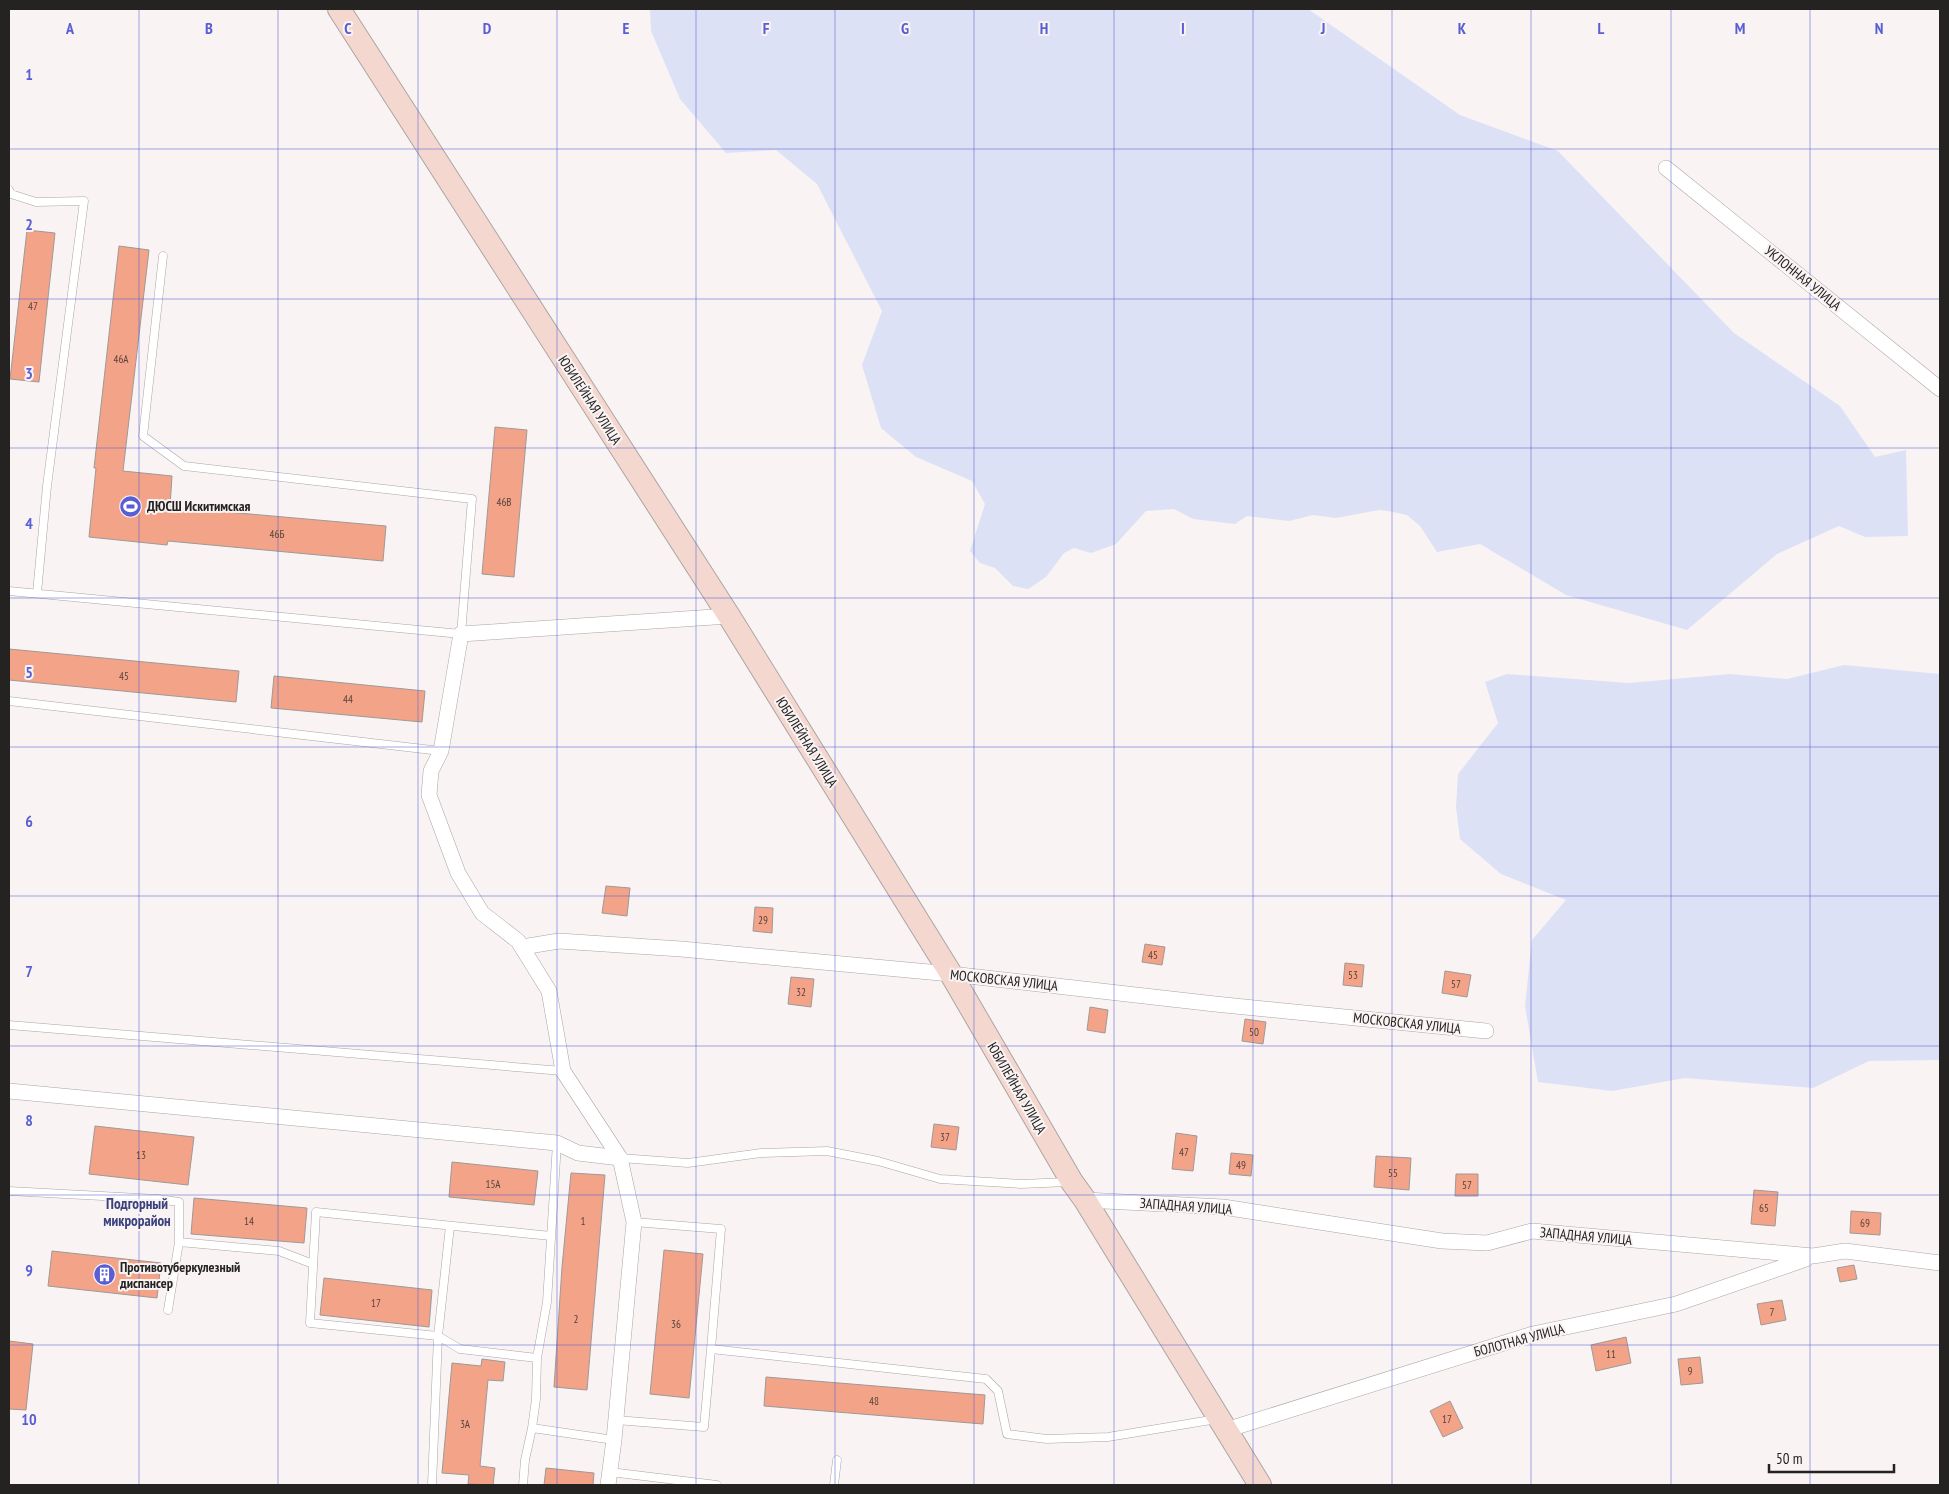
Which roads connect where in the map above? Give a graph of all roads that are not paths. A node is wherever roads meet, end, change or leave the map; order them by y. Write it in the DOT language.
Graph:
graph roads {
  1 [pos="339,9"];
  2 [pos="1666,168"];
  3 [pos="9,190"];
  4 [pos="163,256"];
  5 [pos="1940,389"];
  6 [pos="9,591"];
  7 [pos="37,593"];
  8 [pos="728,616"];
  9 [pos="461,634"];
  10 [pos="9,701"];
  11 [pos="441,751"];
  12 [pos="522,947"];
  13 [pos="951,974"];
  14 [pos="9,1025"];
  15 [pos="1486,1032"];
  16 [pos="564,1071"];
  17 [pos="9,1091"];
  18 [pos="557,1143"];
  19 [pos="620,1158"];
  20 [pos="9,1191"];
  21 [pos="1079,1191"];
  22 [pos="634,1222"];
  23 [pos="450,1226"];
  24 [pos="552,1236"];
  25 [pos="179,1242"];
  26 [pos="1813,1256"];
  27 [pos="1940,1262"];
  28 [pos="313,1264"];
  29 [pos="168,1310"];
  30 [pos="438,1336"];
  31 [pos="711,1349"];
  32 [pos="538,1358"];
  33 [pos="616,1420"];
  34 [pos="1222,1424"];
  35 [pos="532,1428"];
  36 [pos="614,1440"];
  37 [pos="837,1460"];
  38 [pos="609,1479"];
  39 [pos="432,1485"];
  40 [pos="523,1485"];
  41 [pos="717,1485"];
  42 [pos="834,1485"];
  43 [pos="1260,1485"];
  1 -- 8 [label="main road, ЮБИЛЕЙНАЯ УЛИЦА"];
  2 -- 5 [label="street, УКЛОННАЯ УЛИЦА"];
  3 -- 7 [label="lane"];
  4 -- 9 [label="lane"];
  6 -- 7 [label="lane"];
  7 -- 9 [label="lane"];
  8 -- 9 [label="street"];
  8 -- 13 [label="main road, ЮБИЛЕЙНАЯ УЛИЦА"];
  9 -- 11 [label="street"];
  10 -- 11 [label="lane"];
  11 -- 12 [label="street"];
  12 -- 13 [label="street, МОСКОВСКАЯ УЛИЦА"];
  12 -- 16 [label="street"];
  13 -- 15 [label="street, МОСКОВСКАЯ УЛИЦА"];
  13 -- 21 [label="main road, ЮБИЛЕЙНАЯ УЛИЦА"];
  14 -- 16 [label="lane"];
  16 -- 19 [label="street"];
  17 -- 18 [label="street"];
  18 -- 19 [label="street"];
  18 -- 24 [label="lane"];
  19 -- 21 [label="lane"];
  19 -- 22 [label="street"];
  20 -- 25 [label="lane"];
  21 -- 26 [label="street, ЗАПАДНАЯ УЛИЦА"];
  21 -- 34 [label="main road, ЮБИЛЕЙНАЯ УЛИЦА"];
  22 -- 31 [label="lane"];
  22 -- 33 [label="street"];
  23 -- 24 [label="lane"];
  23 -- 28 [label="lane"];
  23 -- 30 [label="lane"];
  24 -- 32 [label="lane"];
  25 -- 28 [label="lane"];
  25 -- 29 [label="lane"];
  26 -- 27 [label="street, ЗАПАДНАЯ УЛИЦА"];
  26 -- 34 [label="street, БОЛОТНАЯ УЛИЦА"];
  28 -- 30 [label="lane"];
  30 -- 32 [label="lane"];
  30 -- 39 [label="lane"];
  31 -- 33 [label="lane"];
  31 -- 34 [label="lane"];
  32 -- 35 [label="lane"];
  33 -- 36 [label="street"];
  34 -- 43 [label="main road, ЮБИЛЕЙНАЯ УЛИЦА"];
  35 -- 36 [label="lane"];
  35 -- 40 [label="lane"];
  36 -- 38 [label="street"];
  37 -- 42 [label="lane"];
  38 -- 41 [label="lane"];
}
